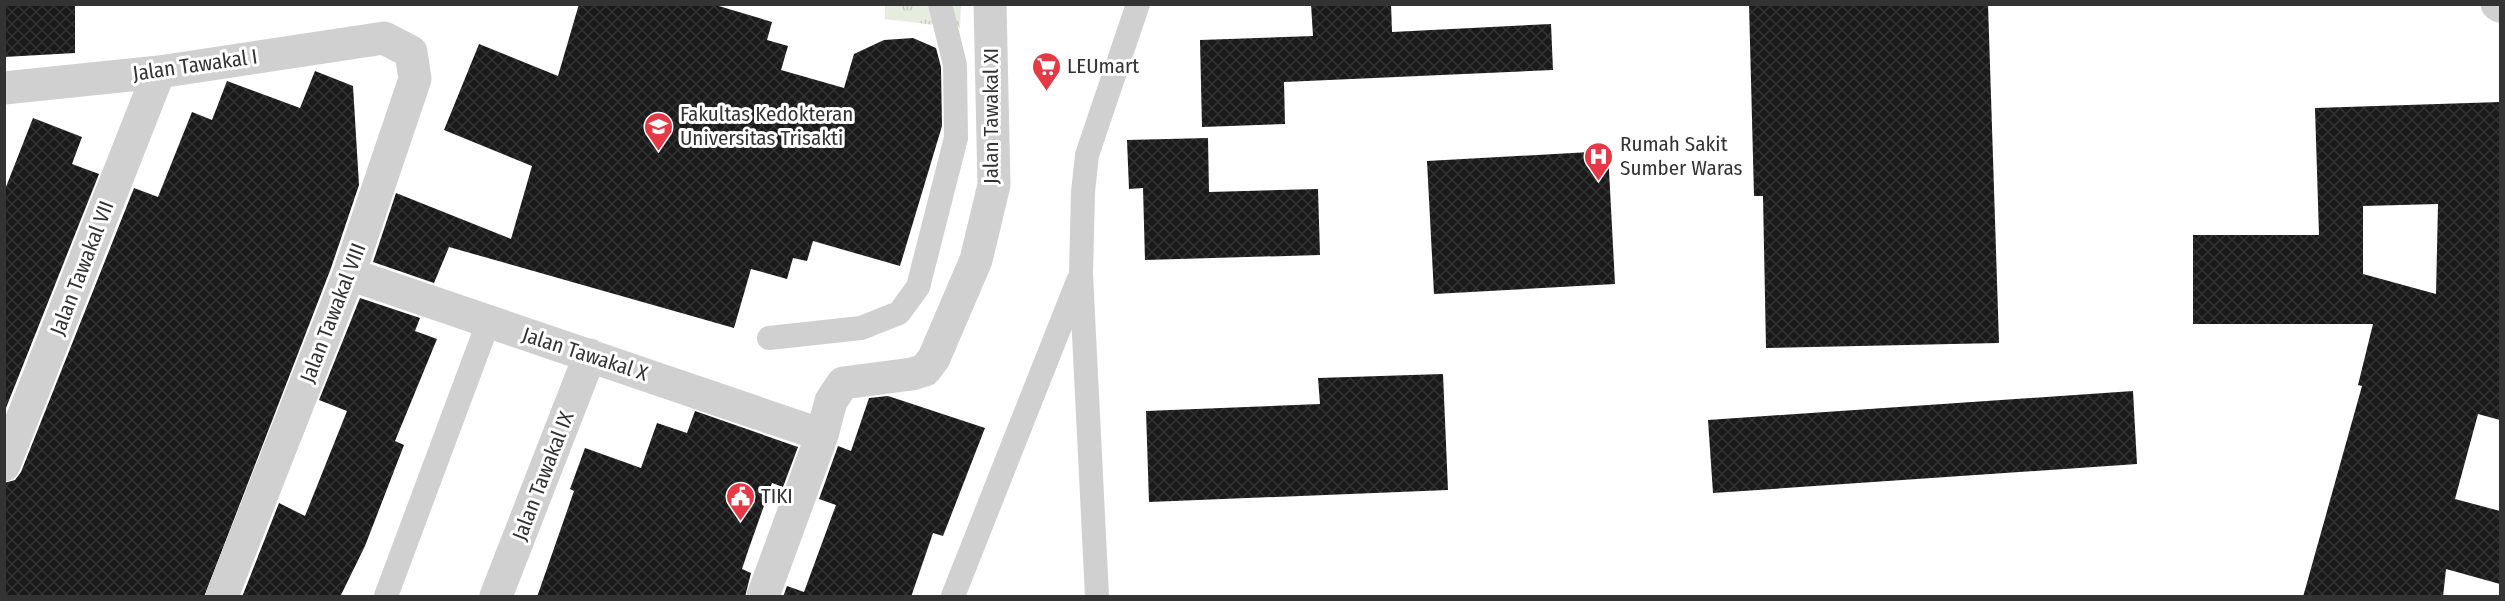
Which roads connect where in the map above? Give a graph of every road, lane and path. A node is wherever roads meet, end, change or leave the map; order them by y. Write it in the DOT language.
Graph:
graph roads {
  1 [pos="940,4"];
  2 [pos="990,4"];
  3 [pos="1137,4"];
  4 [pos="384,38"];
  5 [pos="159,72"];
  6 [pos="4,87"];
  7 [pos="349,274"];
  8 [pos="1081,274"];
  9 [pos="488,323"];
  10 [pos="769,338"];
  11 [pos="590,355"];
  12 [pos="822,435"];
  13 [pos="4,465"];
  14 [pos="222,597"];
  15 [pos="386,597"];
  16 [pos="496,597"];
  17 [pos="763,597"];
  18 [pos="953,597"];
  19 [pos="1097,597"];
  1 -- 10 [label="lane"];
  2 -- 12 [label="street, Jalan Tawakal XI"];
  3 -- 8 [label="lane"];
  4 -- 5 [label="street, Jalan Tawakal I"];
  4 -- 7 [label="street, Jalan Tawakal VIII"];
  5 -- 6 [label="street, Jalan Tawakal I"];
  5 -- 13 [label="street, Jalan Tawakal VII"];
  7 -- 9 [label="street, Jalan Tawakal X"];
  7 -- 14 [label="street, Jalan Tawakal VIII"];
  8 -- 18 [label="lane"];
  8 -- 19 [label="lane"];
  9 -- 11 [label="street, Jalan Tawakal X"];
  9 -- 15 [label="lane"];
  11 -- 12 [label="street, Jalan Tawakal X"];
  11 -- 16 [label="street, Jalan Tawakal IX"];
  12 -- 17 [label="street, Jalan Tawakal XI"];
}
